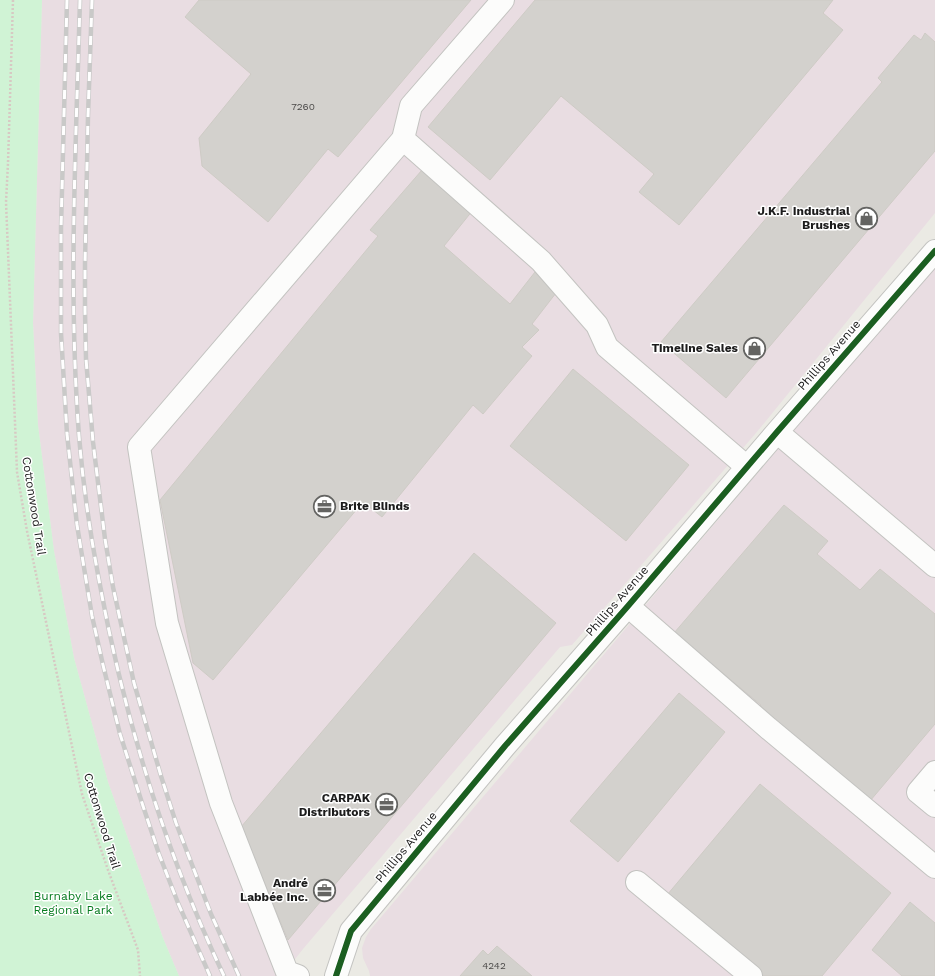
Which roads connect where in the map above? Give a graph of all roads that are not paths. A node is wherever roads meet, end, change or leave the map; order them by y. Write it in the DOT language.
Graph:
graph roads {
  1 [pos="503,0"];
  2 [pos="403,139"];
  3 [pos="935,251"];
  4 [pos="777,432"];
  5 [pos="747,467"];
  6 [pos="935,566"];
  7 [pos="628,606"];
  8 [pos="935,772"];
  9 [pos="935,806"];
  10 [pos="935,867"];
  11 [pos="637,882"];
  12 [pos="298,976"];
  13 [pos="336,976"];
  14 [pos="751,976"];
  1 -- 2 [label="street"];
  2 -- 5 [label="street"];
  2 -- 12 [label="street"];
  3 -- 4 [label="street, Phillips Avenue"];
  4 -- 5 [label="street, Phillips Avenue"];
  4 -- 6 [label="street"];
  5 -- 7 [label="street, Phillips Avenue"];
  7 -- 10 [label="street"];
  7 -- 13 [label="street, Phillips Avenue"];
  8 -- 9 [label="street"];
  11 -- 14 [label="street"];
}
